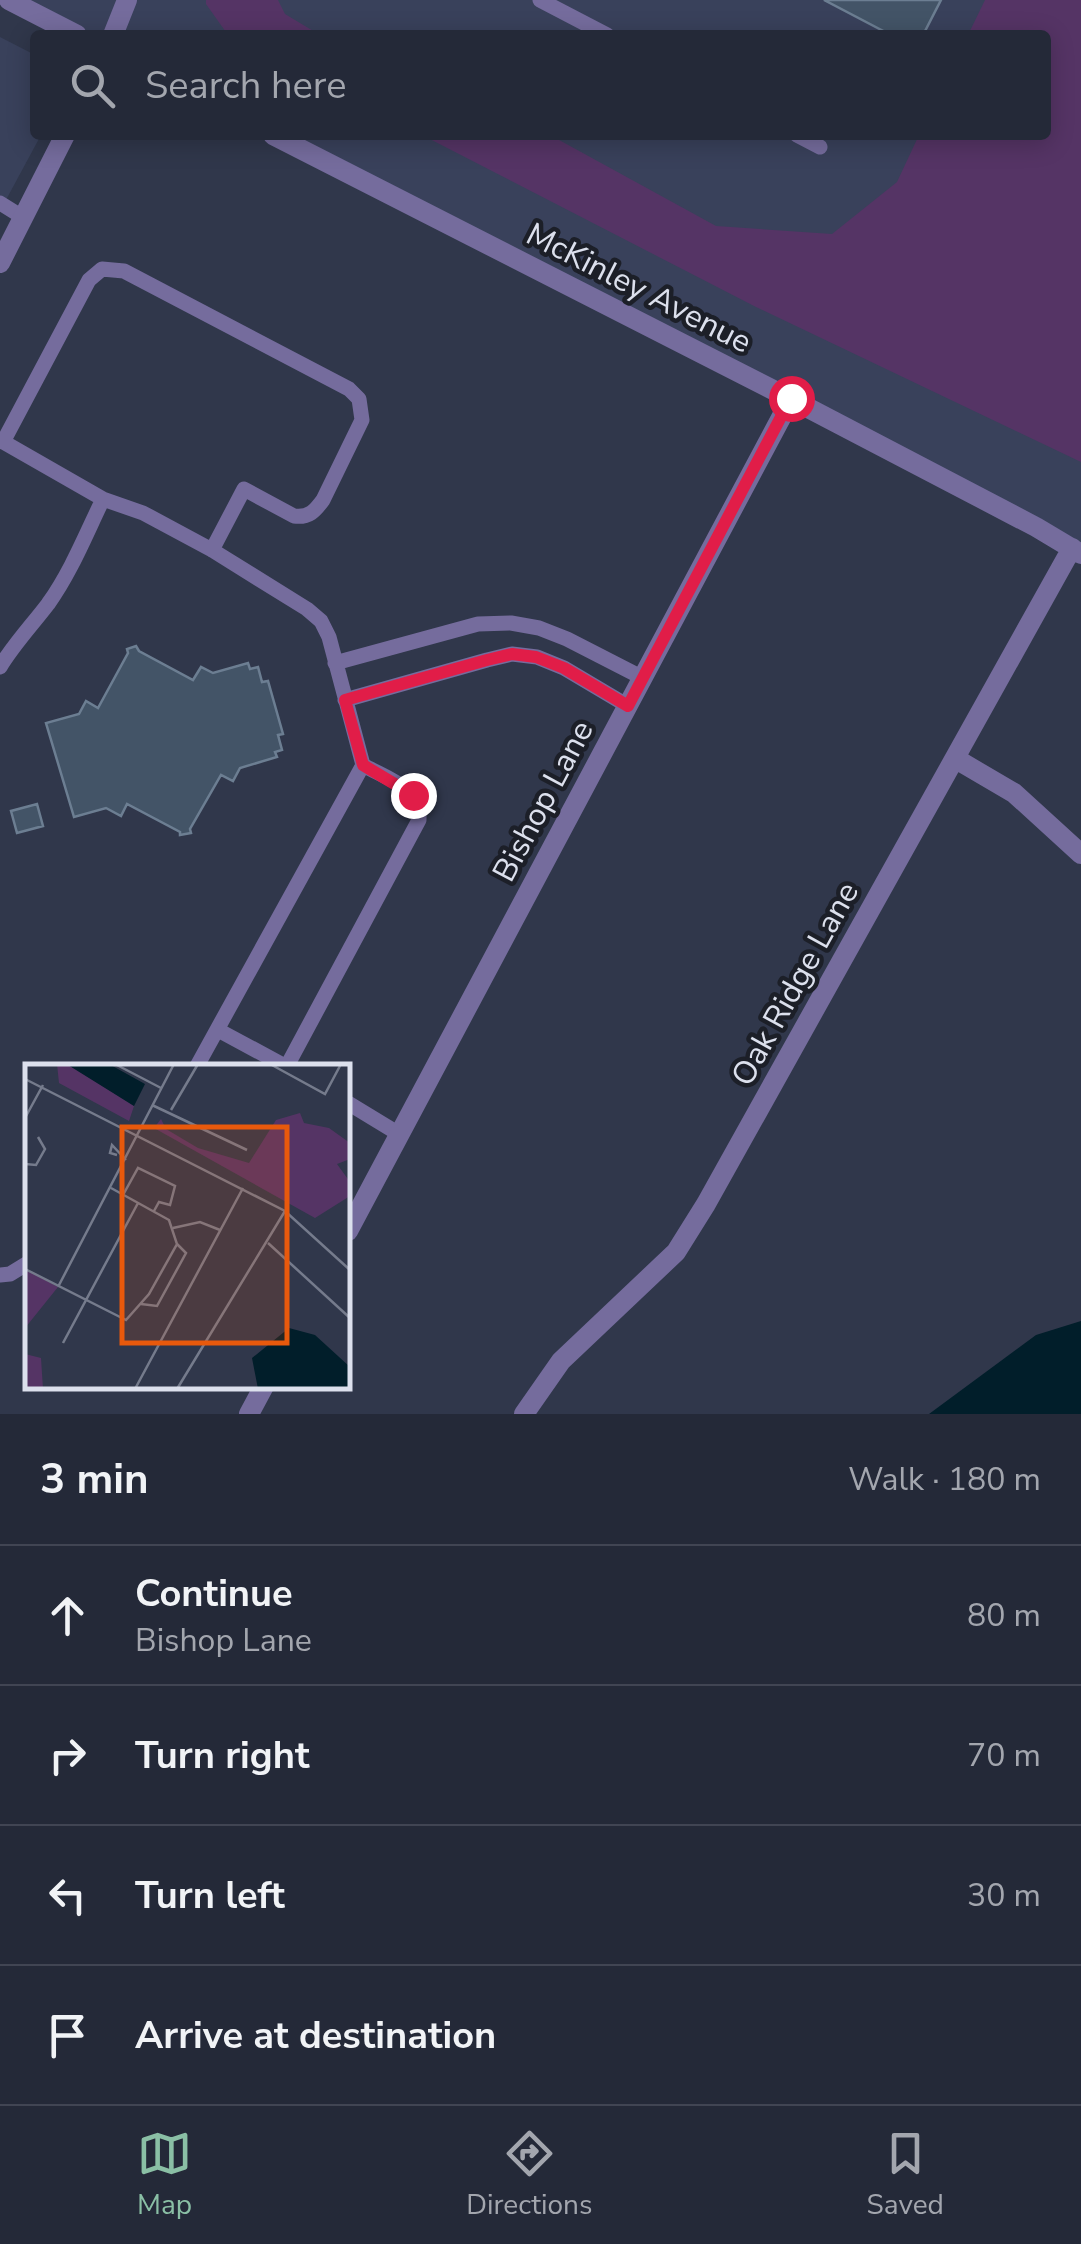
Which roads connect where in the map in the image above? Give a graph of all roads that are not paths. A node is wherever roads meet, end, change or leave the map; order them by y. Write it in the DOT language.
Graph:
graph roads {
  1 [pos="9,0"];
  2 [pos="127,0"];
  3 [pos="540,0"];
  4 [pos="67,30"];
  5 [pos="115,30"];
  6 [pos="597,30"];
  7 [pos="63,140"];
  8 [pos="284,140"];
  9 [pos="807,140"];
  10 [pos="820,147"];
  11 [pos="0,203"];
  12 [pos="24,218"];
  13 [pos="0,263"];
  14 [pos="791,398"];
  15 [pos="2,441"];
  16 [pos="103,498"];
  17 [pos="212,550"];
  18 [pos="1077,551"];
  19 [pos="335,664"];
  20 [pos="0,667"];
  21 [pos="643,678"];
  22 [pos="345,700"];
  23 [pos="628,706"];
  24 [pos="956,759"];
  25 [pos="363,765"];
  26 [pos="1081,854"];
  27 [pos="218,1030"];
  28 [pos="198,1064"];
  29 [pos="282,1064"];
  30 [pos="287,1064"];
  31 [pos="350,1104"];
  32 [pos="399,1134"];
  33 [pos="350,1227"];
  34 [pos="25,1265"];
  35 [pos="0,1275"];
  36 [pos="262,1389"];
  37 [pos="249,1414"];
  38 [pos="524,1414"];
  1 -- 4 [label="street"];
  2 -- 5 [label="street"];
  3 -- 6 [label="lane"];
  7 -- 12 [label="street"];
  8 -- 14 [label="street, McKinley Avenue"];
  9 -- 10 [label="lane"];
  11 -- 12 [label="lane"];
  12 -- 13 [label="street"];
  14 -- 18 [label="street, McKinley Avenue"];
  14 -- 21 [label="street, Bishop Lane"];
  15 -- 16 [label="lane"];
  15 -- 17 [label="lane"];
  16 -- 17 [label="lane"];
  16 -- 20 [label="lane"];
  17 -- 19 [label="lane"];
  18 -- 24 [label="street, Oak Ridge Lane"];
  19 -- 21 [label="lane"];
  19 -- 22 [label="lane"];
  21 -- 23 [label="street, Bishop Lane"];
  22 -- 23 [label="lane"];
  22 -- 25 [label="lane"];
  23 -- 32 [label="street, Bishop Lane"];
  24 -- 26 [label="street"];
  24 -- 38 [label="street, Oak Ridge Lane"];
  25 -- 27 [label="lane"];
  25 -- 30 [label="lane"];
  27 -- 28 [label="lane"];
  27 -- 29 [label="lane"];
  31 -- 32 [label="lane"];
  32 -- 33 [label="street, Bishop Lane"];
  34 -- 35 [label="lane"];
  36 -- 37 [label="street"];
}
